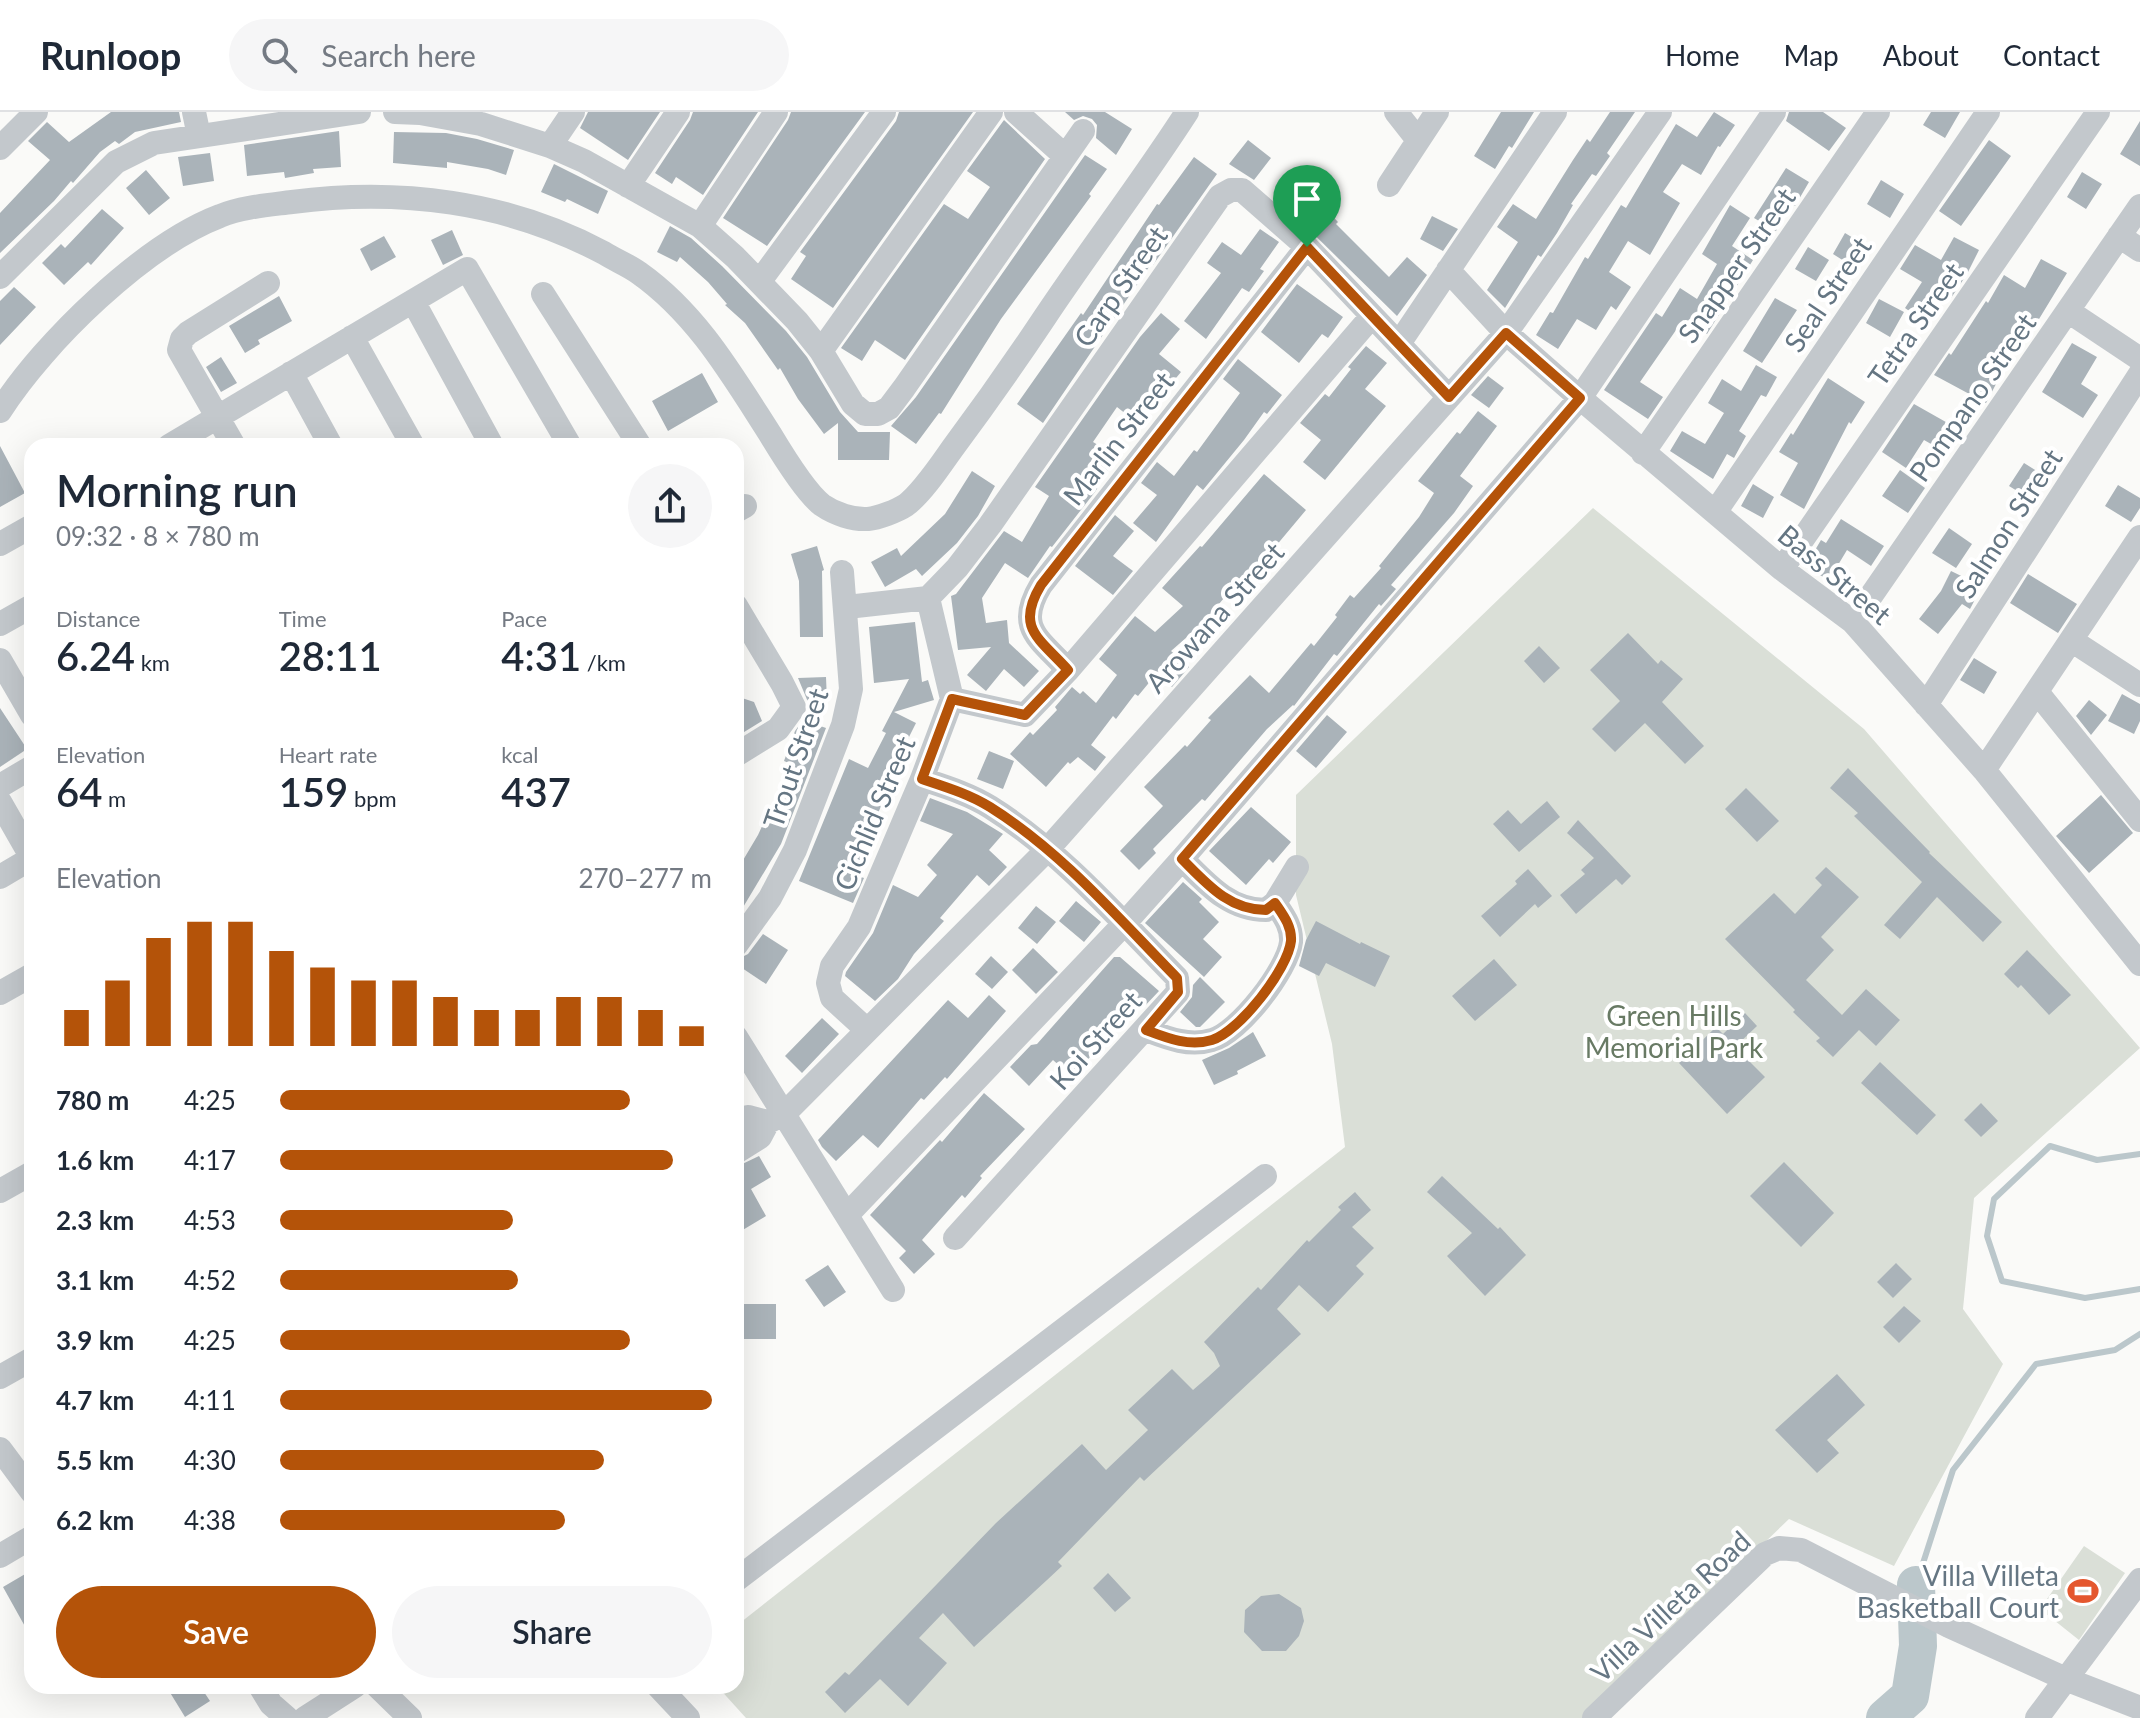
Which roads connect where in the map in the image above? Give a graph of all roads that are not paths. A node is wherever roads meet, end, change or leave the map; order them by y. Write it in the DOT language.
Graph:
graph roads {
  1 [pos="36,112"];
  2 [pos="354,112"];
  3 [pos="395,112"];
  4 [pos="573,112"];
  5 [pos="678,112"];
  6 [pos="776,112"];
  7 [pos="884,112"];
  8 [pos="991,112"];
  9 [pos="1016,112"];
  10 [pos="1187,112"];
  11 [pos="1396,112"];
  12 [pos="1437,112"];
  13 [pos="1555,112"];
  14 [pos="1660,112"];
  15 [pos="1774,112"];
  16 [pos="1878,112"];
  17 [pos="1988,112"];
  18 [pos="2098,112"];
  19 [pos="196,124"];
  20 [pos="1083,131"];
  21 [pos="1418,140"];
  22 [pos="550,146"];
  23 [pos="0,148"];
  24 [pos="1065,156"];
  25 [pos="1389,185"];
  26 [pos="628,186"];
  27 [pos="2140,206"];
  28 [pos="700,226"];
  29 [pos="2119,236"];
  30 [pos="1307,247"];
  31 [pos="2140,250"];
  32 [pos="1448,270"];
  33 [pos="0,277"];
  34 [pos="760,281"];
  35 [pos="268,283"];
  36 [pos="543,294"];
  37 [pos="413,301"];
  38 [pos="2068,311"];
  39 [pos="1372,316"];
  40 [pos="1506,333"];
  41 [pos="352,337"];
  42 [pos="1400,342"];
  43 [pos="821,351"];
  44 [pos="2140,359"];
  45 [pos="291,373"];
  46 [pos="2140,374"];
  47 [pos="1449,397"];
  48 [pos="1580,398"];
  49 [pos="0,411"];
  50 [pos="218,417"];
  51 [pos="183,438"];
  52 [pos="230,438"];
  53 [pos="327,438"];
  54 [pos="409,438"];
  55 [pos="488,438"];
  56 [pos="565,438"];
  57 [pos="635,438"];
  58 [pos="1643,453"];
  59 [pos="1716,511"];
  60 [pos="24,530"];
  61 [pos="2140,537"];
  62 [pos="0,544"];
  63 [pos="1782,569"];
  64 [pos="2131,571"];
  65 [pos="842,572"];
  66 [pos="928,598"];
  67 [pos="847,607"];
  68 [pos="24,610"];
  69 [pos="744,619"];
  70 [pos="1853,622"];
  71 [pos="0,624"];
  72 [pos="2071,640"];
  73 [pos="0,660"];
  74 [pos="1068,670"];
  75 [pos="2140,685"];
  76 [pos="2037,692"];
  77 [pos="24,695"];
  78 [pos="952,699"];
  79 [pos="1926,705"];
  80 [pos="744,746"];
  81 [pos="1984,770"];
  82 [pos="24,772"];
  83 [pos="922,779"];
  84 [pos="0,786"];
  85 [pos="0,802"];
  86 [pos="2140,820"];
  87 [pos="24,844"];
  88 [pos="1047,850"];
  89 [pos="1182,859"];
  90 [pos="24,863"];
  91 [pos="1297,867"];
  92 [pos="0,877"];
  93 [pos="1275,903"];
  94 [pos="1124,924"];
  95 [pos="744,934"];
  96 [pos="2140,964"];
  97 [pos="24,980"];
  98 [pos="0,993"];
  99 [pos="867,1030"];
  100 [pos="1146,1030"];
  101 [pos="744,1053"];
  102 [pos="776,1118"];
  103 [pos="744,1120"];
  104 [pos="744,1147"];
  105 [pos="1265,1176"];
  106 [pos="24,1178"];
  107 [pos="0,1191"];
  108 [pos="847,1215"];
  109 [pos="955,1238"];
  110 [pos="893,1290"];
  111 [pos="24,1364"];
  112 [pos="0,1377"];
  113 [pos="0,1449"];
  114 [pos="24,1481"];
  115 [pos="24,1542"];
  116 [pos="0,1556"];
  117 [pos="744,1574"];
  118 [pos="2140,1580"];
  119 [pos="2068,1680"];
  120 [pos="265,1694"];
  121 [pos="342,1694"];
  122 [pos="385,1694"];
  123 [pos="666,1694"];
  124 [pos="2140,1708"];
  125 [pos="287,1718"];
  126 [pos="305,1718"];
  127 [pos="410,1718"];
  128 [pos="688,1718"];
  129 [pos="1594,1718"];
  130 [pos="2037,1718"];
  1 -- 23 [label="street"];
  2 -- 19 [label="street"];
  3 -- 22 [label="street"];
  4 -- 22 [label="street"];
  5 -- 26 [label="street"];
  6 -- 28 [label="street"];
  7 -- 34 [label="street"];
  8 -- 43 [label="street"];
  9 -- 24 [label="street"];
  10 -- 49 [label="street"];
  11 -- 21 [label="street"];
  12 -- 21 [label="street"];
  13 -- 32 [label="street"];
  14 -- 40 [label="street, Arowana Street"];
  15 -- 48 [label="street"];
  16 -- 58 [label="street, Snapper Street"];
  17 -- 59 [label="street, Seal Street"];
  18 -- 63 [label="street, Tetra Street"];
  19 -- 33 [label="street"];
  20 -- 24 [label="street"];
  21 -- 25 [label="street"];
  22 -- 26 [label="street"];
  24 -- 43 [label="street"];
  26 -- 28 [label="street"];
  27 -- 29 [label="street, Pompano Street"];
  28 -- 34 [label="street"];
  29 -- 31 [label="street"];
  29 -- 38 [label="street, Pompano Street"];
  30 -- 39 [label="street, Carp Street"];
  30 -- 66 [label="street, Carp Street"];
  30 -- 74 [label="street, Marlin Street"];
  32 -- 40 [label="street, Bass Street"];
  32 -- 42 [label="street"];
  34 -- 43 [label="street"];
  35 -- 50 [label="street"];
  36 -- 57 [label="street"];
  37 -- 41 [label="street"];
  37 -- 55 [label="street"];
  37 -- 56 [label="street"];
  38 -- 44 [label="street"];
  38 -- 70 [label="street, Pompano Street"];
  39 -- 42 [label="street, Carp Street"];
  39 -- 74 [label="street"];
  40 -- 47 [label="street, Arowana Street"];
  40 -- 48 [label="street, Bass Street"];
  41 -- 45 [label="street"];
  41 -- 54 [label="street"];
  42 -- 47 [label="street, Carp Street"];
  45 -- 50 [label="street"];
  45 -- 53 [label="street"];
  46 -- 79 [label="street, Salmon Street"];
  47 -- 88 [label="street, Arowana Street"];
  48 -- 58 [label="street, Bass Street"];
  48 -- 89 [label="street"];
  50 -- 51 [label="street"];
  50 -- 52 [label="street"];
  58 -- 59 [label="street, Bass Street"];
  59 -- 63 [label="street, Bass Street"];
  60 -- 62 [label="street"];
  61 -- 64 [label="street"];
  63 -- 70 [label="street, Bass Street"];
  64 -- 72 [label="street"];
  65 -- 67 [label="street, Trout Street"];
  66 -- 67 [label="street"];
  66 -- 78 [label="street"];
  67 -- 95 [label="street, Trout Street"];
  68 -- 71 [label="street"];
  69 -- 80 [label="street"];
  70 -- 79 [label="street, Bass Street"];
  72 -- 75 [label="street"];
  72 -- 76 [label="street"];
  73 -- 77 [label="street"];
  74 -- 78 [label="street"];
  76 -- 81 [label="street"];
  76 -- 86 [label="street"];
  78 -- 83 [label="street, Cichlid Street"];
  79 -- 81 [label="street, Bass Street"];
  81 -- 96 [label="street, Bass Street"];
  82 -- 84 [label="street"];
  83 -- 88 [label="street, Koi Street"];
  83 -- 99 [label="street, Cichlid Street"];
  85 -- 87 [label="street"];
  88 -- 94 [label="street, Koi Street"];
  88 -- 99 [label="street, Arowana Street"];
  89 -- 93 [label="street"];
  89 -- 94 [label="street"];
  90 -- 92 [label="street"];
  91 -- 93 [label="street"];
  93 -- 100 [label="street"];
  94 -- 100 [label="street, Koi Street"];
  94 -- 108 [label="street"];
  97 -- 98 [label="street"];
  99 -- 102 [label="street, Arowana Street"];
  100 -- 109 [label="street, Koi Street"];
  101 -- 102 [label="street"];
  102 -- 103 [label="street"];
  102 -- 104 [label="street, Arowana Street"];
  102 -- 108 [label="street"];
  105 -- 117 [label="street"];
  106 -- 107 [label="street"];
  108 -- 110 [label="street"];
  111 -- 112 [label="street"];
  113 -- 114 [label="street"];
  115 -- 116 [label="street"];
  118 -- 119 [label="street"];
  119 -- 124 [label="street, Villa Villeta Road"];
  119 -- 129 [label="street, Villa Villeta Road"];
  119 -- 130 [label="street"];
  120 -- 125 [label="street"];
  121 -- 126 [label="street"];
  122 -- 127 [label="street"];
  123 -- 128 [label="street"];
}
